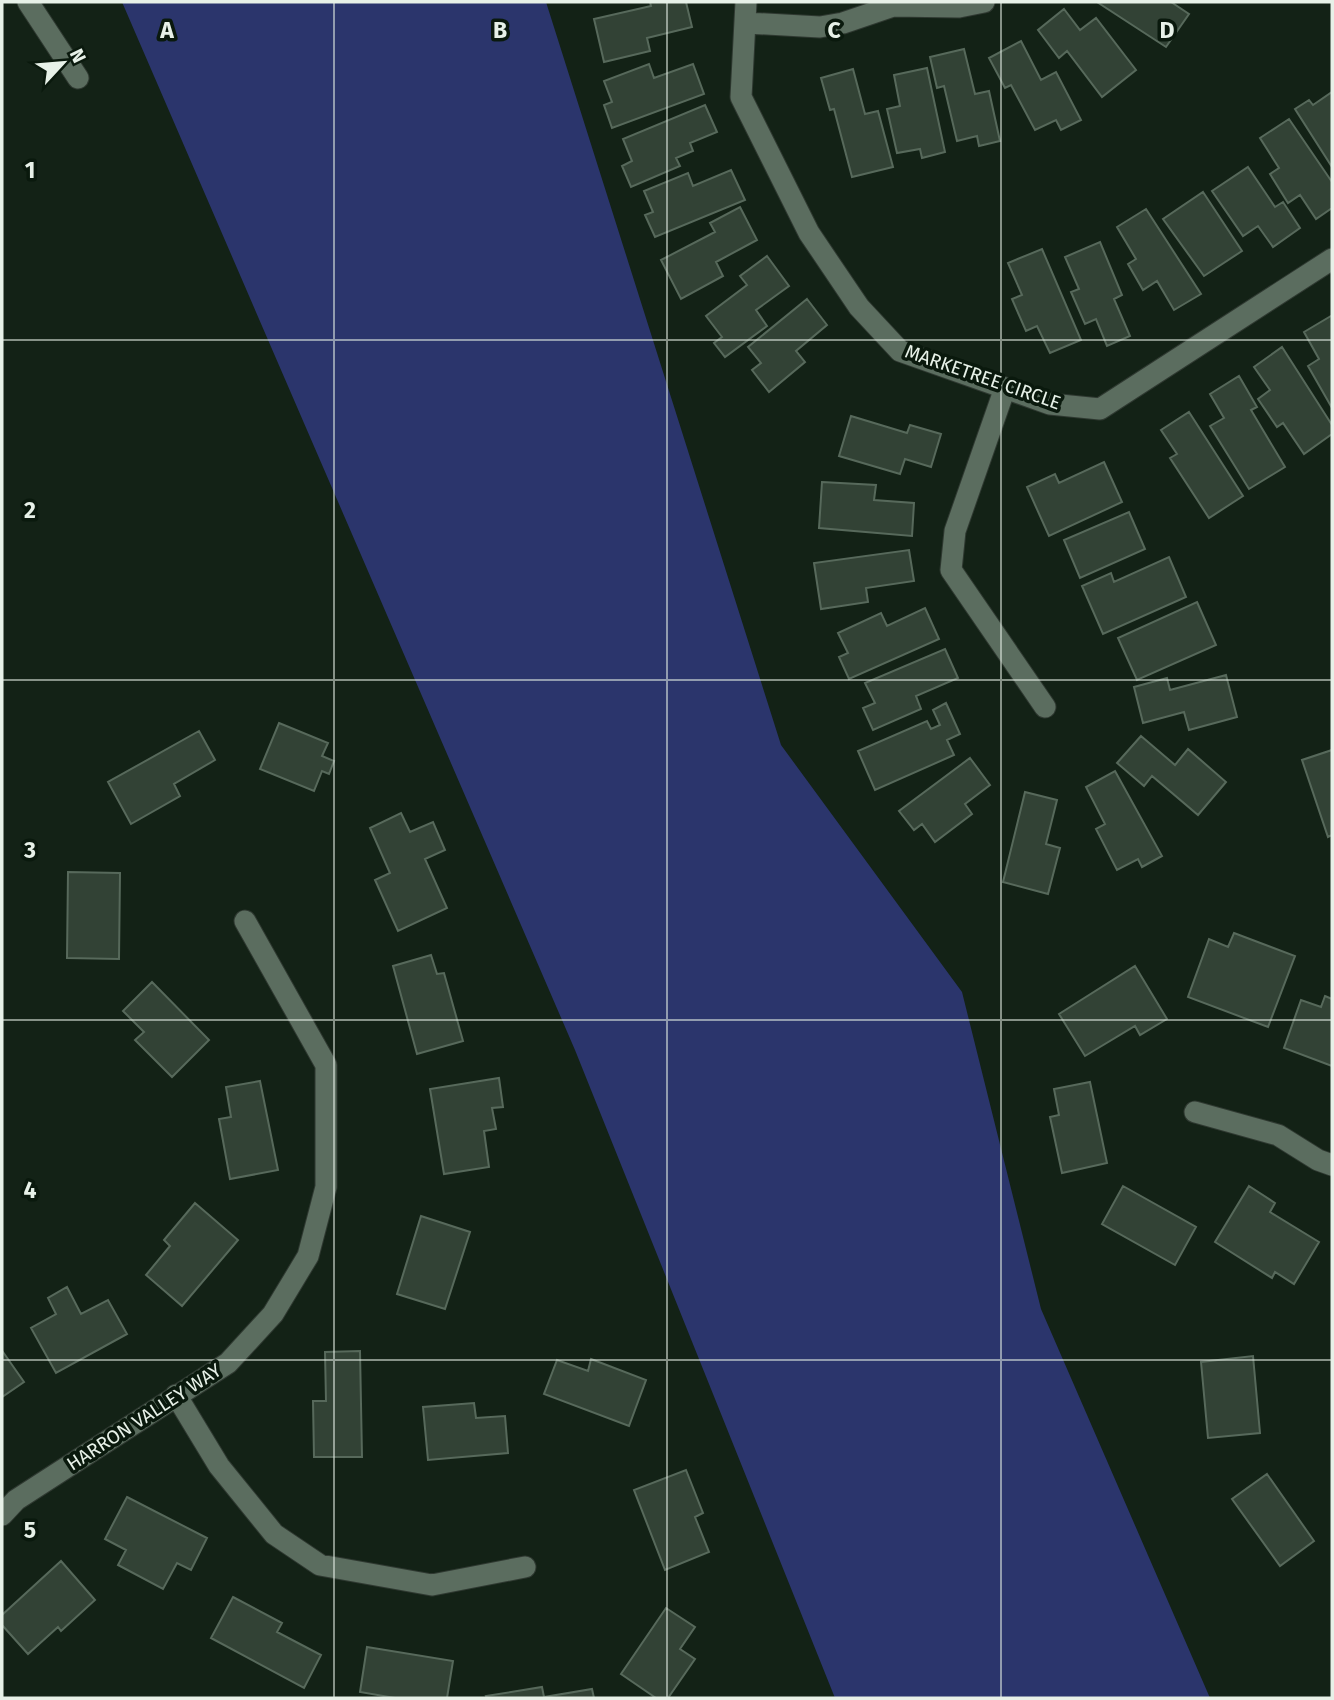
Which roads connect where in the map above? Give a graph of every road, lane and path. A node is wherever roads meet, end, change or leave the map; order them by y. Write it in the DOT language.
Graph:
graph roads {
  1 [pos="28,2"];
  2 [pos="984,2"];
  3 [pos="895,4"];
  4 [pos="746,12"];
  5 [pos="78,78"];
  6 [pos="1332,259"];
  7 [pos="1005,388"];
  8 [pos="1045,707"];
  9 [pos="245,921"];
  10 [pos="1195,1112"];
  11 [pos="1332,1165"];
  12 [pos="176,1395"];
  13 [pos="2,1515"];
  14 [pos="525,1567"];
  1 -- 5 [label="street"];
  2 -- 3 [label="street"];
  3 -- 4 [label="street"];
  4 -- 7 [label="street, MARKETREE CIRCLE"];
  6 -- 7 [label="street, MARKETREE CIRCLE"];
  7 -- 8 [label="street"];
  9 -- 12 [label="street, HARRON VALLEY WAY"];
  10 -- 11 [label="street"];
  12 -- 13 [label="street, HARRON VALLEY WAY"];
  12 -- 14 [label="street"];
}
